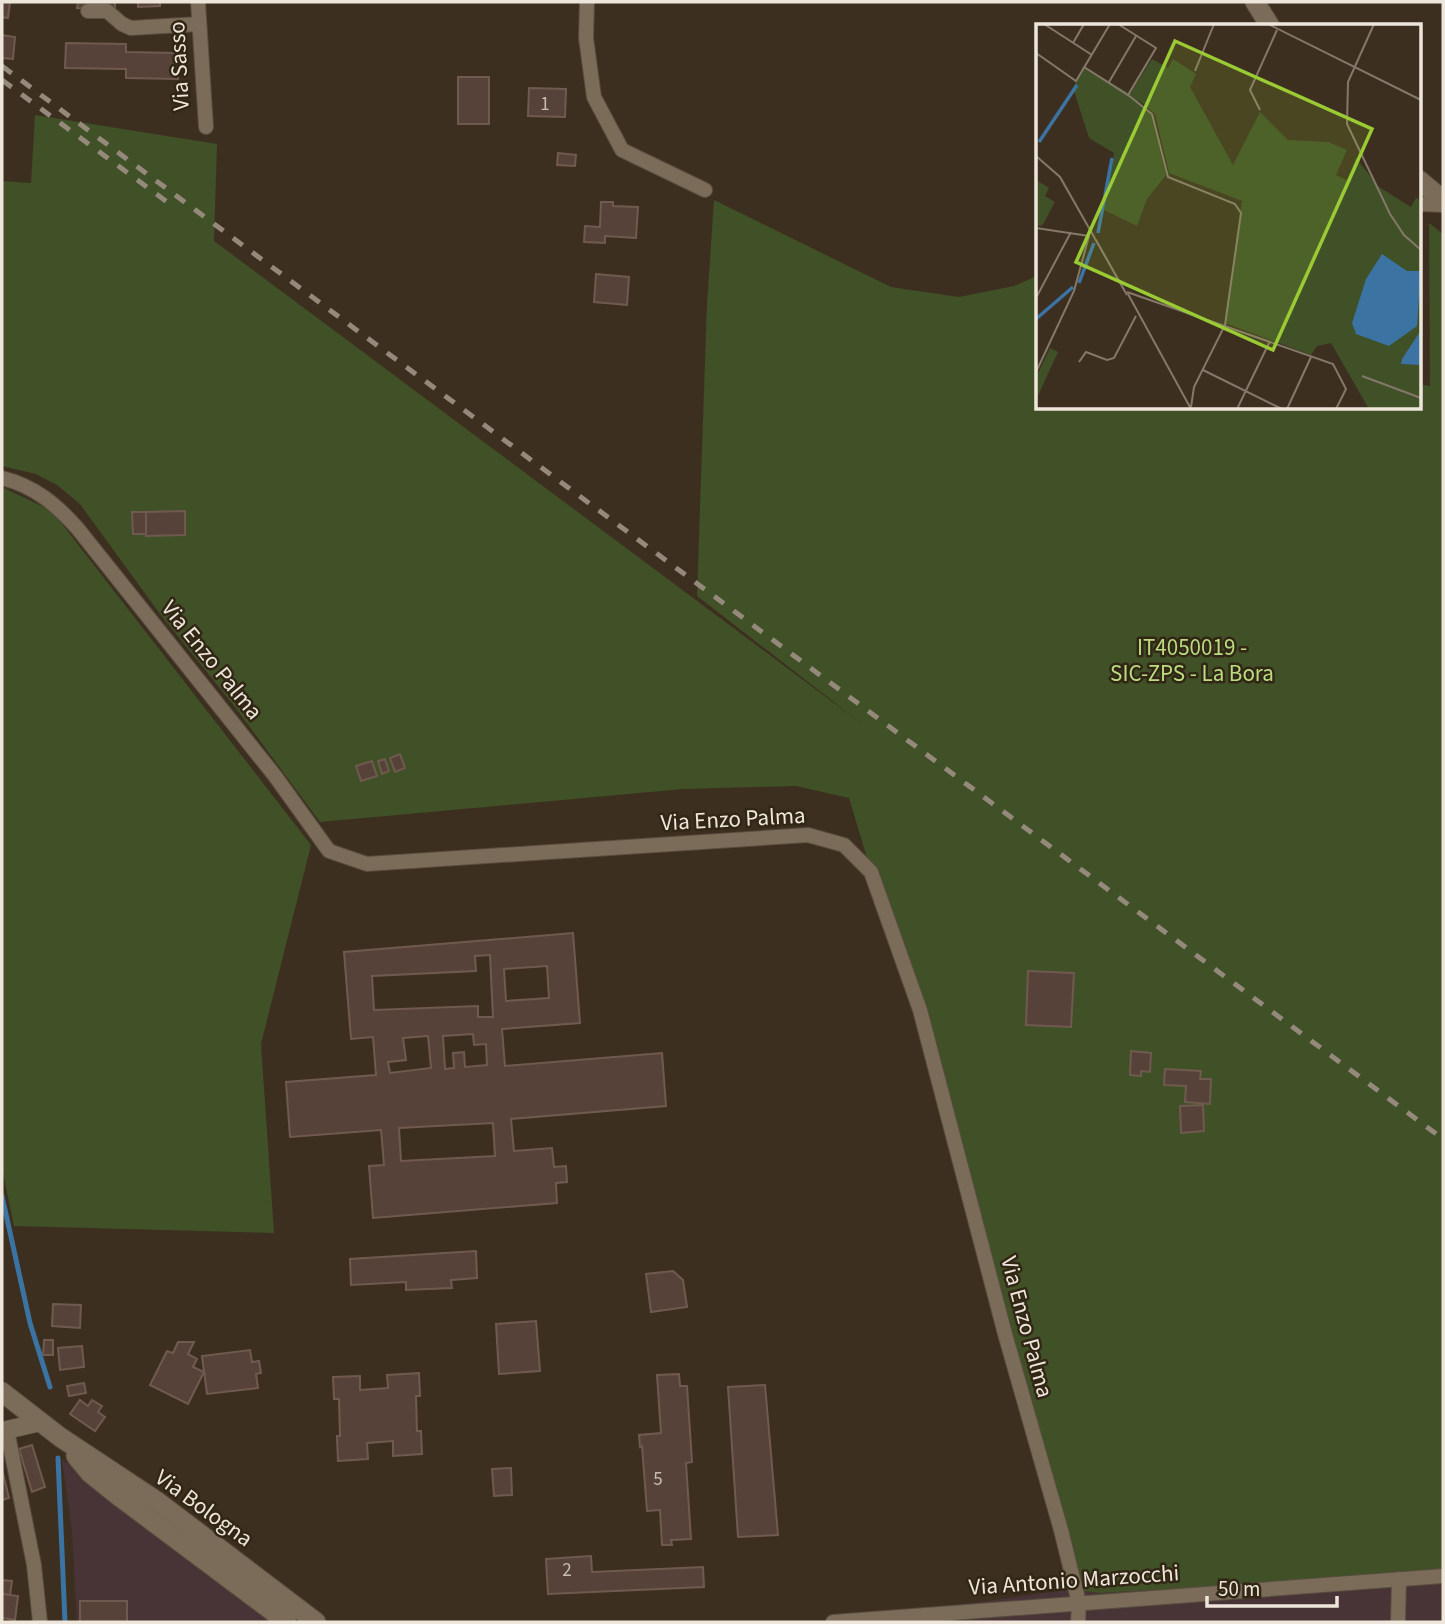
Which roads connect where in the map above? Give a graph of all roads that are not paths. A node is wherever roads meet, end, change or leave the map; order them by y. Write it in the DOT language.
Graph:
graph roads {
  1 [pos="198,2"];
  2 [pos="587,2"];
  3 [pos="1255,2"];
  4 [pos="88,11"];
  5 [pos="199,24"];
  6 [pos="1269,24"];
  7 [pos="206,128"];
  8 [pos="1420,181"];
  9 [pos="705,190"];
  10 [pos="1443,203"];
  11 [pos="1420,204"];
  12 [pos="2,478"];
  13 [pos="4,1398"];
  14 [pos="41,1422"];
  15 [pos="4,1430"];
  16 [pos="60,1437"];
  17 [pos="108,1469"];
  18 [pos="120,1497"];
  19 [pos="180,1519"];
  20 [pos="220,1572"];
  21 [pos="1443,1576"];
  22 [pos="1399,1578"];
  23 [pos="1079,1603"];
  24 [pos="40,1622"];
  25 [pos="287,1622"];
  26 [pos="316,1622"];
  27 [pos="834,1622"];
  28 [pos="1078,1622"];
  29 [pos="1398,1622"];
  1 -- 5 [label="street, Via Sasso"];
  2 -- 9 [label="street"];
  3 -- 6 [label="main road"];
  4 -- 5 [label="street"];
  5 -- 7 [label="street, Via Sasso"];
  8 -- 10 [label="main road"];
  10 -- 11 [label="street"];
  12 -- 23 [label="street, Via Enzo Palma"];
  13 -- 14 [label="main road, Via Bologna"];
  14 -- 15 [label="street"];
  14 -- 16 [label="main road, Via Bologna"];
  15 -- 24 [label="street"];
  16 -- 17 [label="main road, Via Bologna"];
  16 -- 18 [label="main road, Via Bologna"];
  17 -- 18 [label="street"];
  17 -- 19 [label="main road, Via Bologna"];
  18 -- 20 [label="main road, Via Bologna"];
  19 -- 20 [label="street"];
  19 -- 26 [label="main road, Via Bologna"];
  20 -- 25 [label="main road, Via Bologna"];
  21 -- 22 [label="street, Via Antonio Marzocchi"];
  22 -- 23 [label="street, Via Antonio Marzocchi"];
  22 -- 29 [label="street"];
  23 -- 27 [label="street, Via Antonio Marzocchi"];
  23 -- 28 [label="street, Via Enzo Palma"];
}
